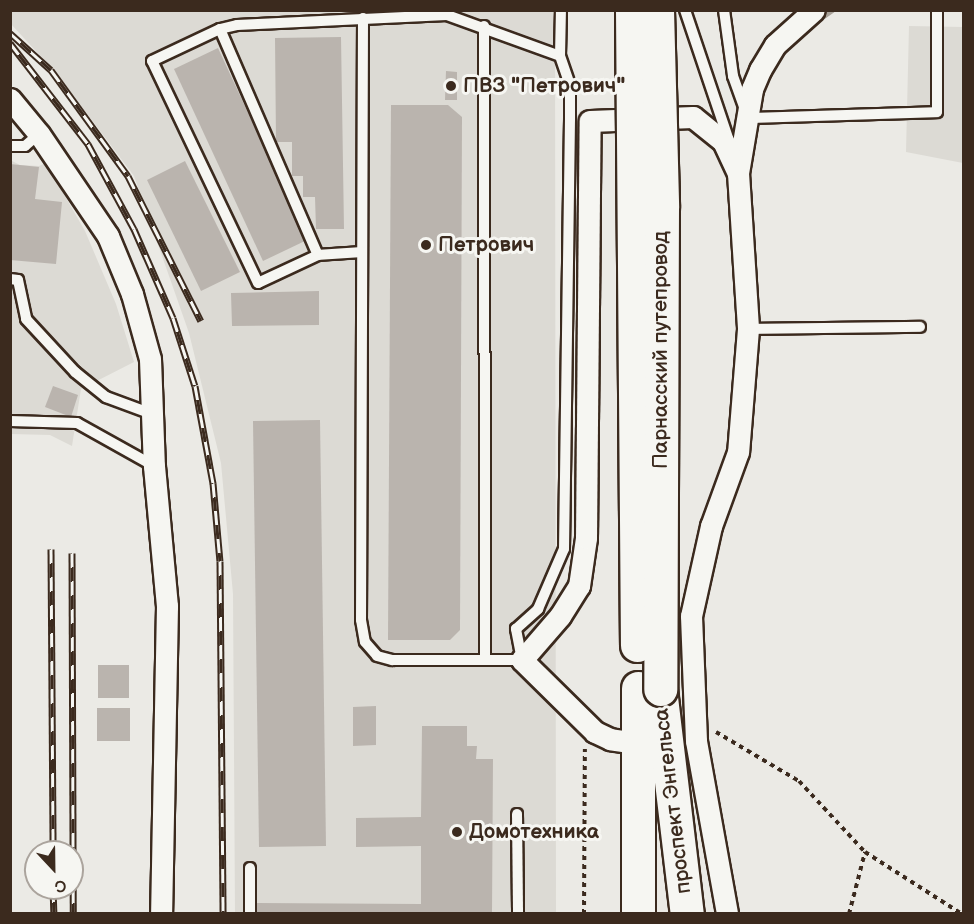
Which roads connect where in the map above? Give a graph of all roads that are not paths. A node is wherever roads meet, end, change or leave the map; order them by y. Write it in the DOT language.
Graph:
graph roads {
  1 [pos="561,10"];
  2 [pos="632,10"];
  3 [pos="657,10"];
  4 [pos="685,10"];
  5 [pos="724,10"];
  6 [pos="814,10"];
  7 [pos="937,10"];
  8 [pos="363,18"];
  9 [pos="484,26"];
  10 [pos="220,29"];
  11 [pos="560,56"];
  12 [pos="10,99"];
  13 [pos="748,118"];
  14 [pos="580,120"];
  15 [pos="39,134"];
  16 [pos="10,146"];
  17 [pos="738,173"];
  18 [pos="361,252"];
  19 [pos="318,255"];
  20 [pos="10,279"];
  21 [pos="920,327"];
  22 [pos="748,329"];
  23 [pos="152,414"];
  24 [pos="10,421"];
  25 [pos="154,466"];
  26 [pos="485,660"];
  27 [pos="522,660"];
  28 [pos="649,688"];
  29 [pos="637,743"];
  30 [pos="518,814"];
  31 [pos="250,868"];
  32 [pos="160,914"];
  33 [pos="250,914"];
  34 [pos="518,914"];
  35 [pos="638,914"];
  36 [pos="687,914"];
  37 [pos="727,914"];
  1 -- 11 [label="lane"];
  2 -- 28 [label="main road, Парнасский путепровод, bridge"];
  3 -- 28 [label="main road, Парнасский путепровод, bridge"];
  4 -- 17 [label="lane"];
  5 -- 13 [label="lane"];
  6 -- 13 [label="street"];
  7 -- 13 [label="lane"];
  8 -- 9 [label="lane"];
  8 -- 10 [label="lane"];
  8 -- 18 [label="lane"];
  9 -- 11 [label="lane"];
  9 -- 26 [label="lane"];
  10 -- 19 [label="lane"];
  10 -- 19 [label="lane"];
  11 -- 14 [label="lane"];
  12 -- 15 [label="street"];
  13 -- 17 [label="street"];
  14 -- 17 [label="street"];
  14 -- 27 [label="street"];
  15 -- 16 [label="lane"];
  15 -- 23 [label="street"];
  17 -- 22 [label="street"];
  18 -- 19 [label="lane"];
  18 -- 26 [label="lane"];
  20 -- 23 [label="lane"];
  21 -- 22 [label="lane"];
  22 -- 37 [label="street"];
  23 -- 25 [label="street"];
  24 -- 25 [label="lane"];
  25 -- 32 [label="street"];
  26 -- 27 [label="lane"];
  27 -- 29 [label="street"];
  28 -- 29 [label="main road, проспект Энгельса"];
  28 -- 36 [label="main road, проспект Энгельса"];
  29 -- 35 [label="main road, проспект Энгельса"];
  30 -- 34 [label="lane"];
  31 -- 33 [label="lane"];
}
